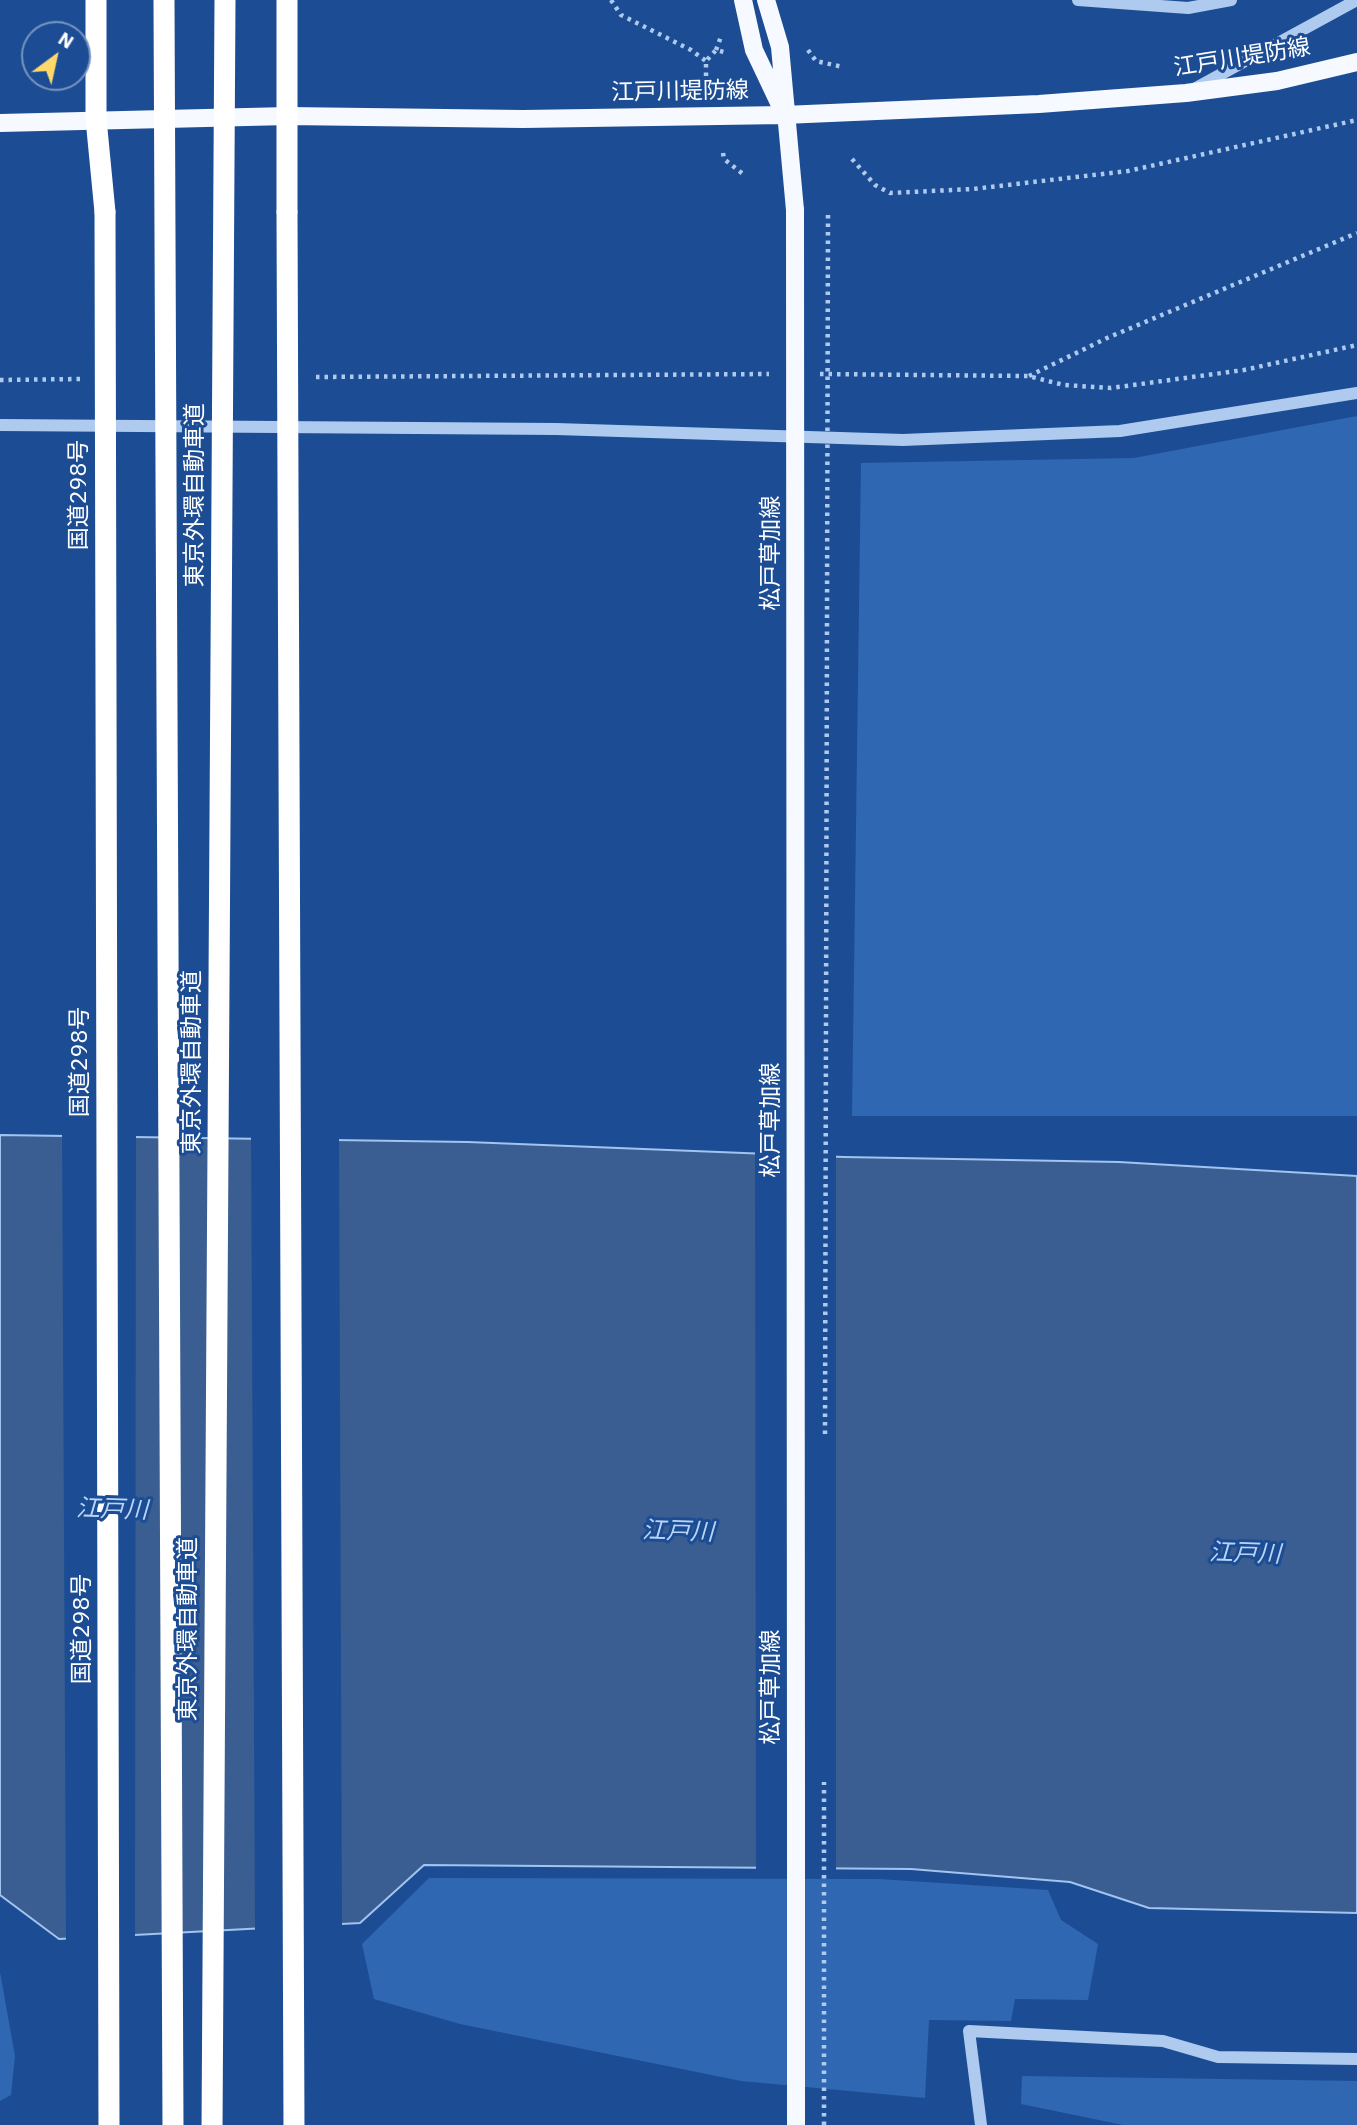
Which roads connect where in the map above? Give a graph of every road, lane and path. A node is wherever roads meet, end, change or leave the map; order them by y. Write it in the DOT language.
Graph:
graph roads {
  1 [pos="96,0"];
  2 [pos="164,0"];
  3 [pos="225,0"];
  4 [pos="287,0"];
  5 [pos="611,0"];
  6 [pos="743,0"];
  7 [pos="766,0"];
  8 [pos="1077,0"];
  9 [pos="1231,0"];
  10 [pos="1357,0"];
  11 [pos="803,44"];
  12 [pos="729,54"];
  13 [pos="706,61"];
  14 [pos="1357,62"];
  15 [pos="843,67"];
  16 [pos="706,76"];
  17 [pos="1186,93"];
  18 [pos="784,115"];
  19 [pos="288,116"];
  20 [pos="96,120"];
  21 [pos="1357,120"];
  22 [pos="0,123"];
  23 [pos="723,153"];
  24 [pos="852,159"];
  25 [pos="743,174"];
  26 [pos="828,210"];
  27 [pos="1357,233"];
  28 [pos="1357,345"];
  29 [pos="782,374"];
  30 [pos="809,374"];
  31 [pos="1028,376"];
  32 [pos="302,377"];
  33 [pos="82,379"];
  34 [pos="0,380"];
  35 [pos="1357,393"];
  36 [pos="0,425"];
  37 [pos="825,1440"];
  38 [pos="824,1776"];
  39 [pos="1357,2059"];
  40 [pos="109,2125"];
  41 [pos="173,2125"];
  42 [pos="212,2125"];
  43 [pos="294,2125"];
  44 [pos="796,2125"];
  45 [pos="824,2125"];
  46 [pos="981,2125"];
  1 -- 20 [label="highway, 国道298号"];
  2 -- 41 [label="highway, 東京外環自動車道, bridge"];
  3 -- 42 [label="highway, 東京外環自動車道, bridge"];
  4 -- 19 [label="highway"];
  5 -- 13 [label="path"];
  6 -- 18 [label="main road, 松戸草加線"];
  7 -- 18 [label="main road, 松戸草加線"];
  8 -- 9 [label="street"];
  10 -- 17 [label="street"];
  11 -- 15 [label="path"];
  12 -- 13 [label="path"];
  13 -- 16 [label="path"];
  14 -- 17 [label="main road, 江戸川堤防線"];
  17 -- 18 [label="main road, 江戸川堤防線"];
  18 -- 19 [label="main road, 江戸川堤防線"];
  18 -- 44 [label="main road, 松戸草加線, bridge"];
  19 -- 20 [label="main road, 江戸川堤防線"];
  19 -- 43 [label="highway, bridge"];
  20 -- 22 [label="main road, 江戸川堤防線"];
  20 -- 40 [label="highway, 国道298号, bridge"];
  21 -- 24 [label="path"];
  23 -- 25 [label="path"];
  26 -- 37 [label="path, bridge"];
  27 -- 31 [label="path"];
  28 -- 31 [label="path"];
  29 -- 32 [label="path"];
  30 -- 31 [label="path"];
  33 -- 34 [label="path"];
  35 -- 36 [label="street"];
  38 -- 45 [label="path, bridge"];
  39 -- 46 [label="street"];
}
